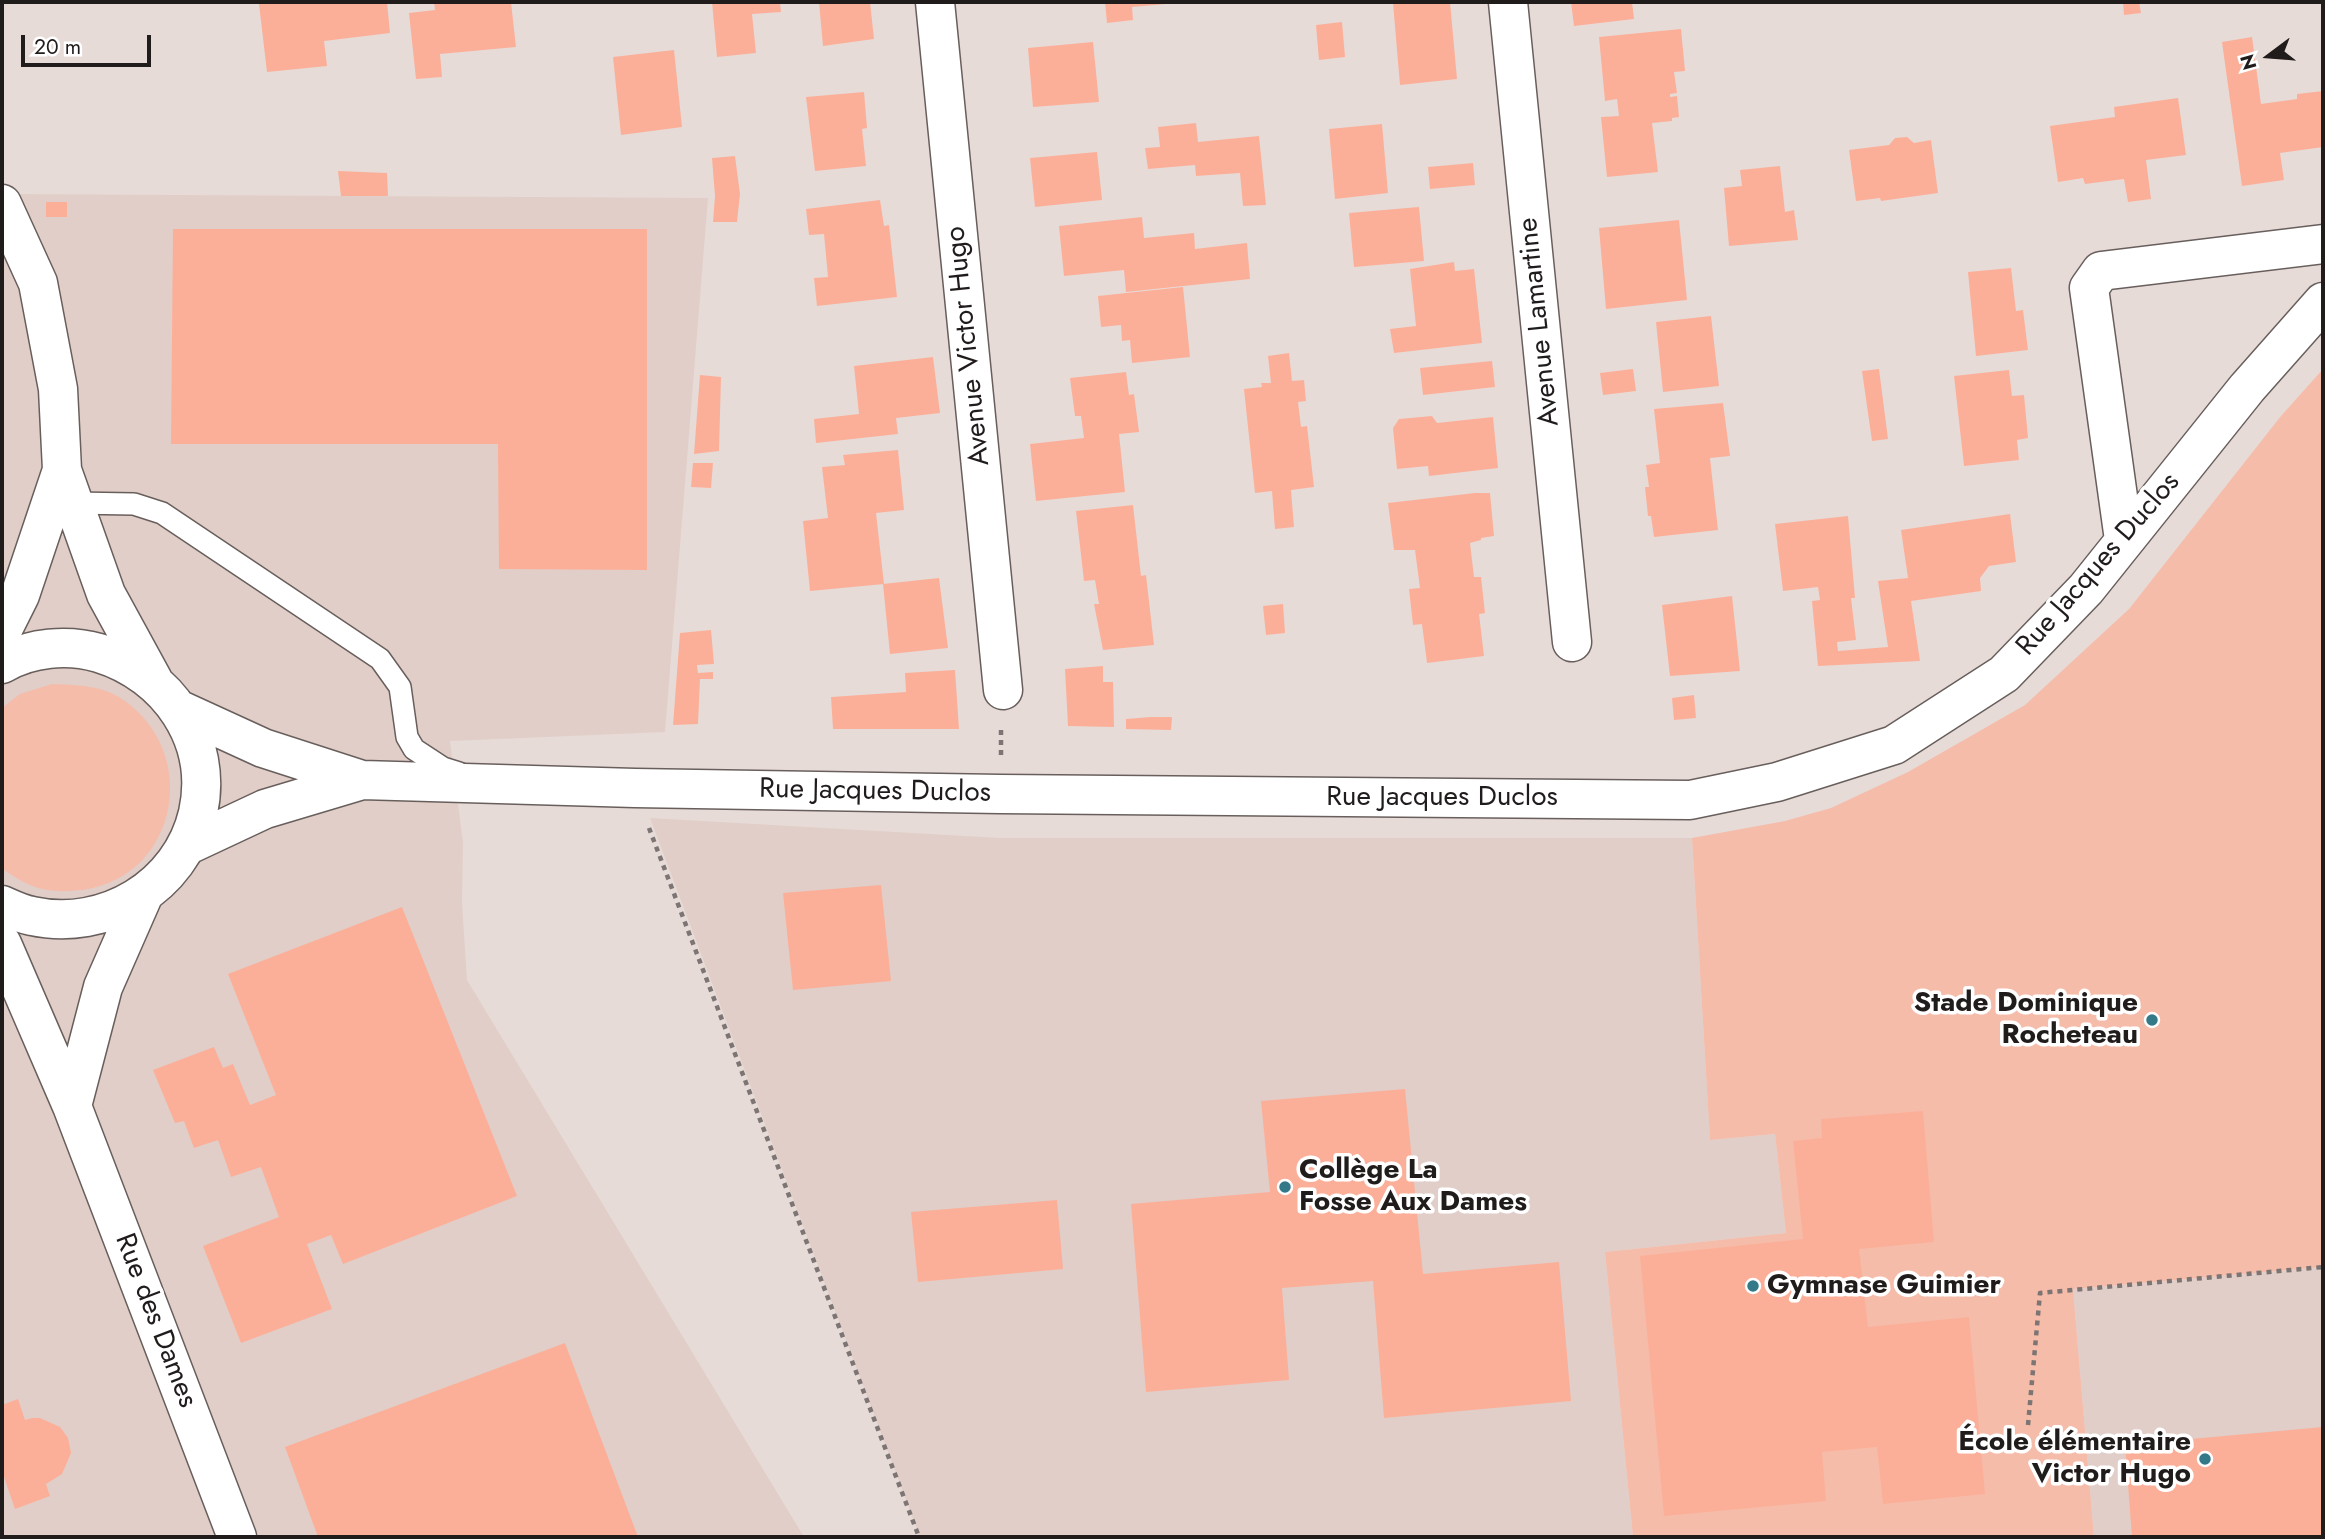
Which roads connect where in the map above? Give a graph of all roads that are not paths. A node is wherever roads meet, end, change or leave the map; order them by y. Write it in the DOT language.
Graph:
graph roads {
  1 [pos="935,2"];
  2 [pos="1508,2"];
  3 [pos="2,204"];
  4 [pos="2323,244"];
  5 [pos="2323,302"];
  6 [pos="67,486"];
  7 [pos="2124,540"];
  8 [pos="2,631"];
  9 [pos="1572,642"];
  10 [pos="2,664"];
  11 [pos="154,681"];
  12 [pos="1003,690"];
  13 [pos="180,710"];
  14 [pos="362,780"];
  15 [pos="495,784"];
  16 [pos="186,846"];
  17 [pos="143,896"];
  18 [pos="2,905"];
  19 [pos="2,944"];
  20 [pos="72,1106"];
  21 [pos="237,1537"];
  1 -- 12 [label="street, Avenue Victor Hugo"];
  2 -- 9 [label="street, Avenue Lamartine"];
  3 -- 6 [label="street"];
  4 -- 7 [label="street"];
  5 -- 7 [label="street, Rue Jacques Duclos"];
  6 -- 8 [label="street"];
  6 -- 11 [label="street"];
  6 -- 15 [label="lane"];
  7 -- 15 [label="street, Rue Jacques Duclos"];
  10 -- 11 [label="street, Rue Jacques Duclos"];
  11 -- 13 [label="street, Rue Jacques Duclos"];
  13 -- 14 [label="street, Rue Jacques Duclos"];
  13 -- 16 [label="street, Rue Jacques Duclos"];
  14 -- 15 [label="street, Rue Jacques Duclos"];
  14 -- 16 [label="street, Rue Jacques Duclos"];
  16 -- 17 [label="street, Rue Jacques Duclos"];
  17 -- 18 [label="street, Rue Jacques Duclos"];
  17 -- 20 [label="street"];
  19 -- 20 [label="street, Rue des Dames"];
  20 -- 21 [label="street, Rue des Dames"];
}
